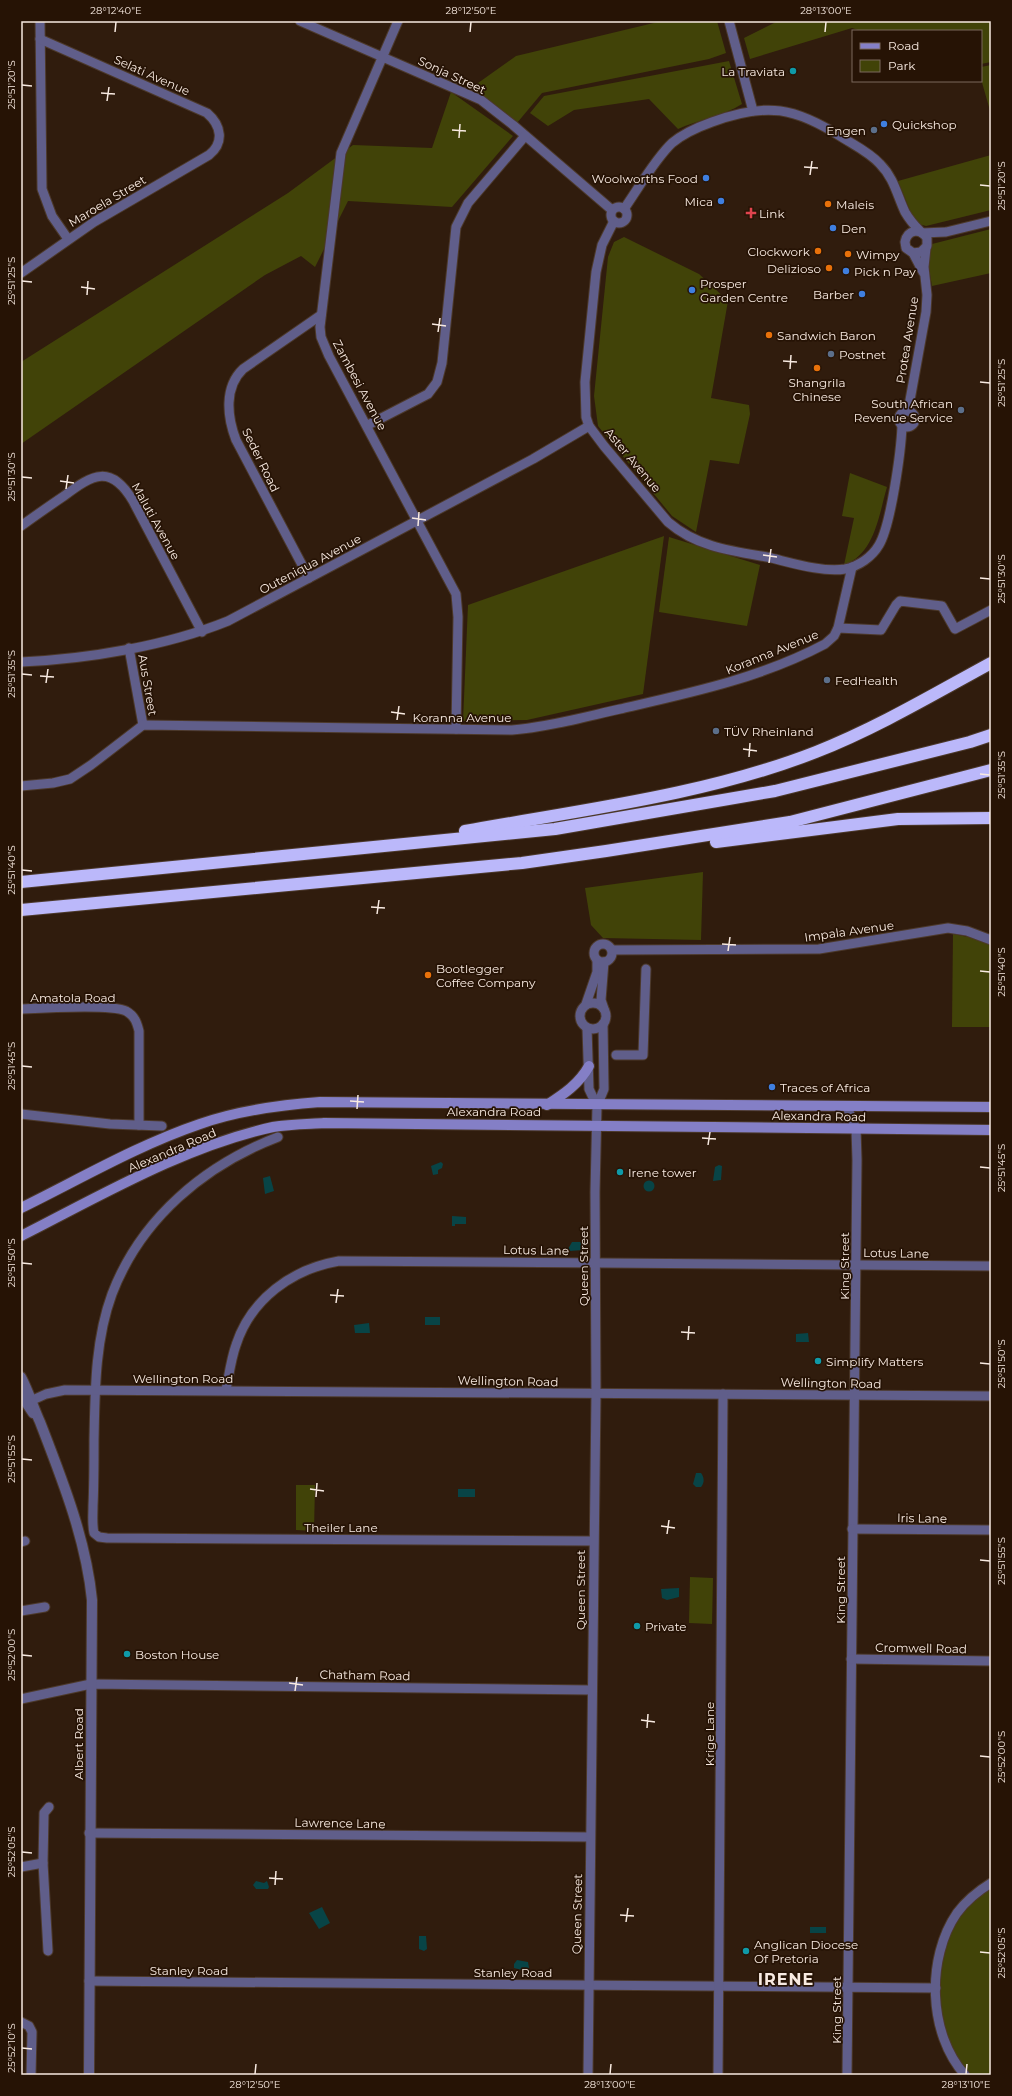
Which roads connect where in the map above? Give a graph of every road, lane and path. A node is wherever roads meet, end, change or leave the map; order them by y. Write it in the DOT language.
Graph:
graph roads {
  1 [pos="40,21"];
  2 [pos="300,21"];
  3 [pos="398,21"];
  4 [pos="729,21"];
  5 [pos="40,39"];
  6 [pos="382,57"];
  7 [pos="753,111"];
  8 [pos="525,136"];
  9 [pos="209,155"];
  10 [pos="624,209"];
  11 [pos="612,210"];
  12 [pos="905,212"];
  13 [pos="614,221"];
  14 [pos="991,221"];
  15 [pos="921,232"];
  16 [pos="946,232"];
  17 [pos="907,236"];
  18 [pos="68,239"];
  19 [pos="926,246"];
  20 [pos="913,253"];
  21 [pos="21,273"];
  22 [pos="924,274"];
  23 [pos="321,315"];
  24 [pos="908,411"];
  25 [pos="368,425"];
  26 [pos="589,426"];
  27 [pos="906,426"];
  28 [pos="417,520"];
  29 [pos="21,526"];
  30 [pos="852,567"];
  31 [pos="308,578"];
  32 [pos="991,610"];
  33 [pos="838,628"];
  34 [pos="202,632"];
  35 [pos="129,648"];
  36 [pos="21,662"];
  37 [pos="991,663"];
  38 [pos="143,725"];
  39 [pos="456,729"];
  40 [pos="991,735"];
  41 [pos="991,770"];
  42 [pos="21,786"];
  43 [pos="991,818"];
  44 [pos="384,846"];
  45 [pos="606,852"];
  46 [pos="21,882"];
  47 [pos="21,910"];
  48 [pos="991,940"];
  49 [pos="612,950"];
  50 [pos="601,961"];
  51 [pos="646,969"];
  52 [pos="586,1004"];
  53 [pos="21,1009"];
  54 [pos="604,1009"];
  55 [pos="603,1024"];
  56 [pos="587,1028"];
  57 [pos="616,1055"];
  58 [pos="589,1066"];
  59 [pos="547,1105"];
  60 [pos="597,1106"];
  61 [pos="847,1107"];
  62 [pos="991,1107"];
  63 [pos="21,1114"];
  64 [pos="139,1125"];
  65 [pos="597,1125"];
  66 [pos="162,1126"];
  67 [pos="856,1129"];
  68 [pos="991,1130"];
  69 [pos="278,1137"];
  70 [pos="21,1208"];
  71 [pos="21,1236"];
  72 [pos="595,1262"];
  73 [pos="856,1264"];
  74 [pos="991,1266"];
  75 [pos="21,1377"];
  76 [pos="94,1390"];
  77 [pos="226,1390"];
  78 [pos="596,1394"];
  79 [pos="723,1394"];
  80 [pos="855,1395"];
  81 [pos="991,1396"];
  82 [pos="27,1399"];
  83 [pos="852,1529"];
  84 [pos="991,1530"];
  85 [pos="593,1541"];
  86 [pos="44,1607"];
  87 [pos="21,1610"];
  88 [pos="851,1659"];
  89 [pos="991,1661"];
  90 [pos="91,1684"];
  91 [pos="591,1690"];
  92 [pos="21,1699"];
  93 [pos="49,1807"];
  94 [pos="89,1833"];
  95 [pos="590,1837"];
  96 [pos="43,1863"];
  97 [pos="21,1867"];
  98 [pos="991,1883"];
  99 [pos="48,1952"];
  100 [pos="89,1981"];
  101 [pos="589,1985"];
  102 [pos="719,1986"];
  103 [pos="848,1987"];
  104 [pos="936,1988"];
  105 [pos="21,2022"];
  106 [pos="31,2075"];
  107 [pos="89,2075"];
  108 [pos="588,2075"];
  109 [pos="718,2075"];
  110 [pos="848,2075"];
  111 [pos="965,2075"];
  1 -- 5 [label="street"];
  2 -- 6 [label="street, Sonja Street"];
  3 -- 6 [label="street, Zambesi Avenue"];
  4 -- 7 [label="street"];
  5 -- 9 [label="street, Selati Avenue"];
  5 -- 18 [label="street"];
  6 -- 8 [label="street, Sonja Street"];
  6 -- 23 [label="street, Zambesi Avenue"];
  7 -- 10 [label="street"];
  7 -- 12 [label="street"];
  8 -- 11 [label="street, Sonja Street"];
  8 -- 25 [label="street"];
  9 -- 18 [label="street, Maroela Street"];
  10 -- 11 [label="street"];
  10 -- 13 [label="street"];
  11 -- 13 [label="street"];
  12 -- 15 [label="street"];
  12 -- 17 [label="street"];
  13 -- 26 [label="street, Aster Avenue"];
  14 -- 16 [label="street"];
  15 -- 16 [label="street"];
  15 -- 17 [label="street"];
  15 -- 19 [label="street"];
  16 -- 19 [label="street"];
  17 -- 20 [label="street"];
  18 -- 21 [label="street, Maroela Street"];
  19 -- 20 [label="street"];
  19 -- 22 [label="street, Protea Avenue"];
  20 -- 22 [label="street, Protea Avenue"];
  22 -- 24 [label="street, Protea Avenue"];
  23 -- 25 [label="street, Zambesi Avenue"];
  23 -- 31 [label="street, Seder Road"];
  24 -- 27 [label="street"];
  24 -- 27 [label="street"];
  25 -- 28 [label="street, Zambesi Avenue"];
  26 -- 28 [label="street, Outeniqua Avenue"];
  26 -- 30 [label="street, Aster Avenue"];
  27 -- 30 [label="street"];
  28 -- 31 [label="street, Outeniqua Avenue"];
  28 -- 39 [label="street, Zambesi Avenue"];
  29 -- 34 [label="street, Maluti Avenue"];
  30 -- 33 [label="street, Koranna Avenue"];
  31 -- 34 [label="street, Outeniqua Avenue"];
  32 -- 33 [label="street"];
  33 -- 39 [label="street, Koranna Avenue"];
  34 -- 35 [label="street, Outeniqua Avenue"];
  35 -- 36 [label="street, Outeniqua Avenue"];
  35 -- 38 [label="street, Aus Street"];
  37 -- 44 [label="highway"];
  38 -- 39 [label="street, Koranna Avenue"];
  38 -- 42 [label="street"];
  40 -- 44 [label="highway"];
  41 -- 45 [label="highway"];
  43 -- 45 [label="highway"];
  44 -- 46 [label="highway"];
  45 -- 47 [label="highway"];
  48 -- 49 [label="street, Impala Avenue"];
  49 -- 50 [label="street"];
  49 -- 50 [label="street"];
  50 -- 52 [label="street"];
  50 -- 54 [label="street"];
  51 -- 57 [label="street"];
  52 -- 54 [label="street"];
  52 -- 56 [label="street"];
  53 -- 64 [label="street, Amatola Road"];
  54 -- 55 [label="street"];
  55 -- 56 [label="street"];
  55 -- 60 [label="street"];
  56 -- 58 [label="street"];
  58 -- 59 [label="main road"];
  58 -- 60 [label="street"];
  59 -- 60 [label="main road, Alexandra Road"];
  59 -- 70 [label="main road, Alexandra Road"];
  60 -- 61 [label="main road, Alexandra Road"];
  60 -- 65 [label="street, Queen Street"];
  61 -- 62 [label="main road, Alexandra Road"];
  61 -- 67 [label="street, King Street"];
  63 -- 64 [label="street"];
  64 -- 66 [label="street"];
  65 -- 67 [label="main road, Alexandra Road"];
  65 -- 71 [label="main road, Alexandra Road"];
  65 -- 72 [label="street, Queen Street"];
  67 -- 68 [label="main road, Alexandra Road"];
  67 -- 73 [label="street, King Street"];
  69 -- 76 [label="street"];
  72 -- 73 [label="street, Lotus Lane"];
  72 -- 77 [label="street, Lotus Lane"];
  72 -- 78 [label="street, Queen Street"];
  73 -- 74 [label="street, Lotus Lane"];
  73 -- 80 [label="street, King Street"];
  75 -- 82 [label="street, Albert Road"];
  76 -- 77 [label="street, Wellington Road"];
  76 -- 82 [label="street, Wellington Road"];
  76 -- 85 [label="street, Theiler Lane"];
  77 -- 78 [label="street, Wellington Road"];
  78 -- 79 [label="street, Wellington Road"];
  78 -- 85 [label="street, Queen Street"];
  79 -- 80 [label="street, Wellington Road"];
  79 -- 102 [label="street, Krige Lane"];
  80 -- 81 [label="street, Wellington Road"];
  80 -- 83 [label="street, King Street"];
  82 -- 90 [label="street, Albert Road"];
  83 -- 84 [label="street, Iris Lane"];
  83 -- 88 [label="street, King Street"];
  85 -- 91 [label="street, Queen Street"];
  86 -- 87 [label="street"];
  88 -- 89 [label="street, Cromwell Road"];
  88 -- 103 [label="street, King Street"];
  90 -- 91 [label="street, Chatham Road"];
  90 -- 92 [label="street, Chatham Road"];
  90 -- 94 [label="street, Albert Road"];
  91 -- 95 [label="street, Queen Street"];
  93 -- 96 [label="street"];
  94 -- 95 [label="street, Lawrence Lane"];
  94 -- 100 [label="street, Albert Road"];
  95 -- 101 [label="street, Queen Street"];
  96 -- 97 [label="street"];
  96 -- 99 [label="street"];
  98 -- 104 [label="street"];
  100 -- 101 [label="street, Stanley Road"];
  100 -- 107 [label="street, Albert Road"];
  101 -- 102 [label="street, Stanley Road"];
  101 -- 108 [label="street, Queen Street"];
  102 -- 103 [label="street, Stanley Road"];
  102 -- 109 [label="street, Krige Lane"];
  103 -- 104 [label="street, Stanley Road"];
  103 -- 110 [label="street, King Street"];
  104 -- 111 [label="street"];
  105 -- 106 [label="street"];
}
